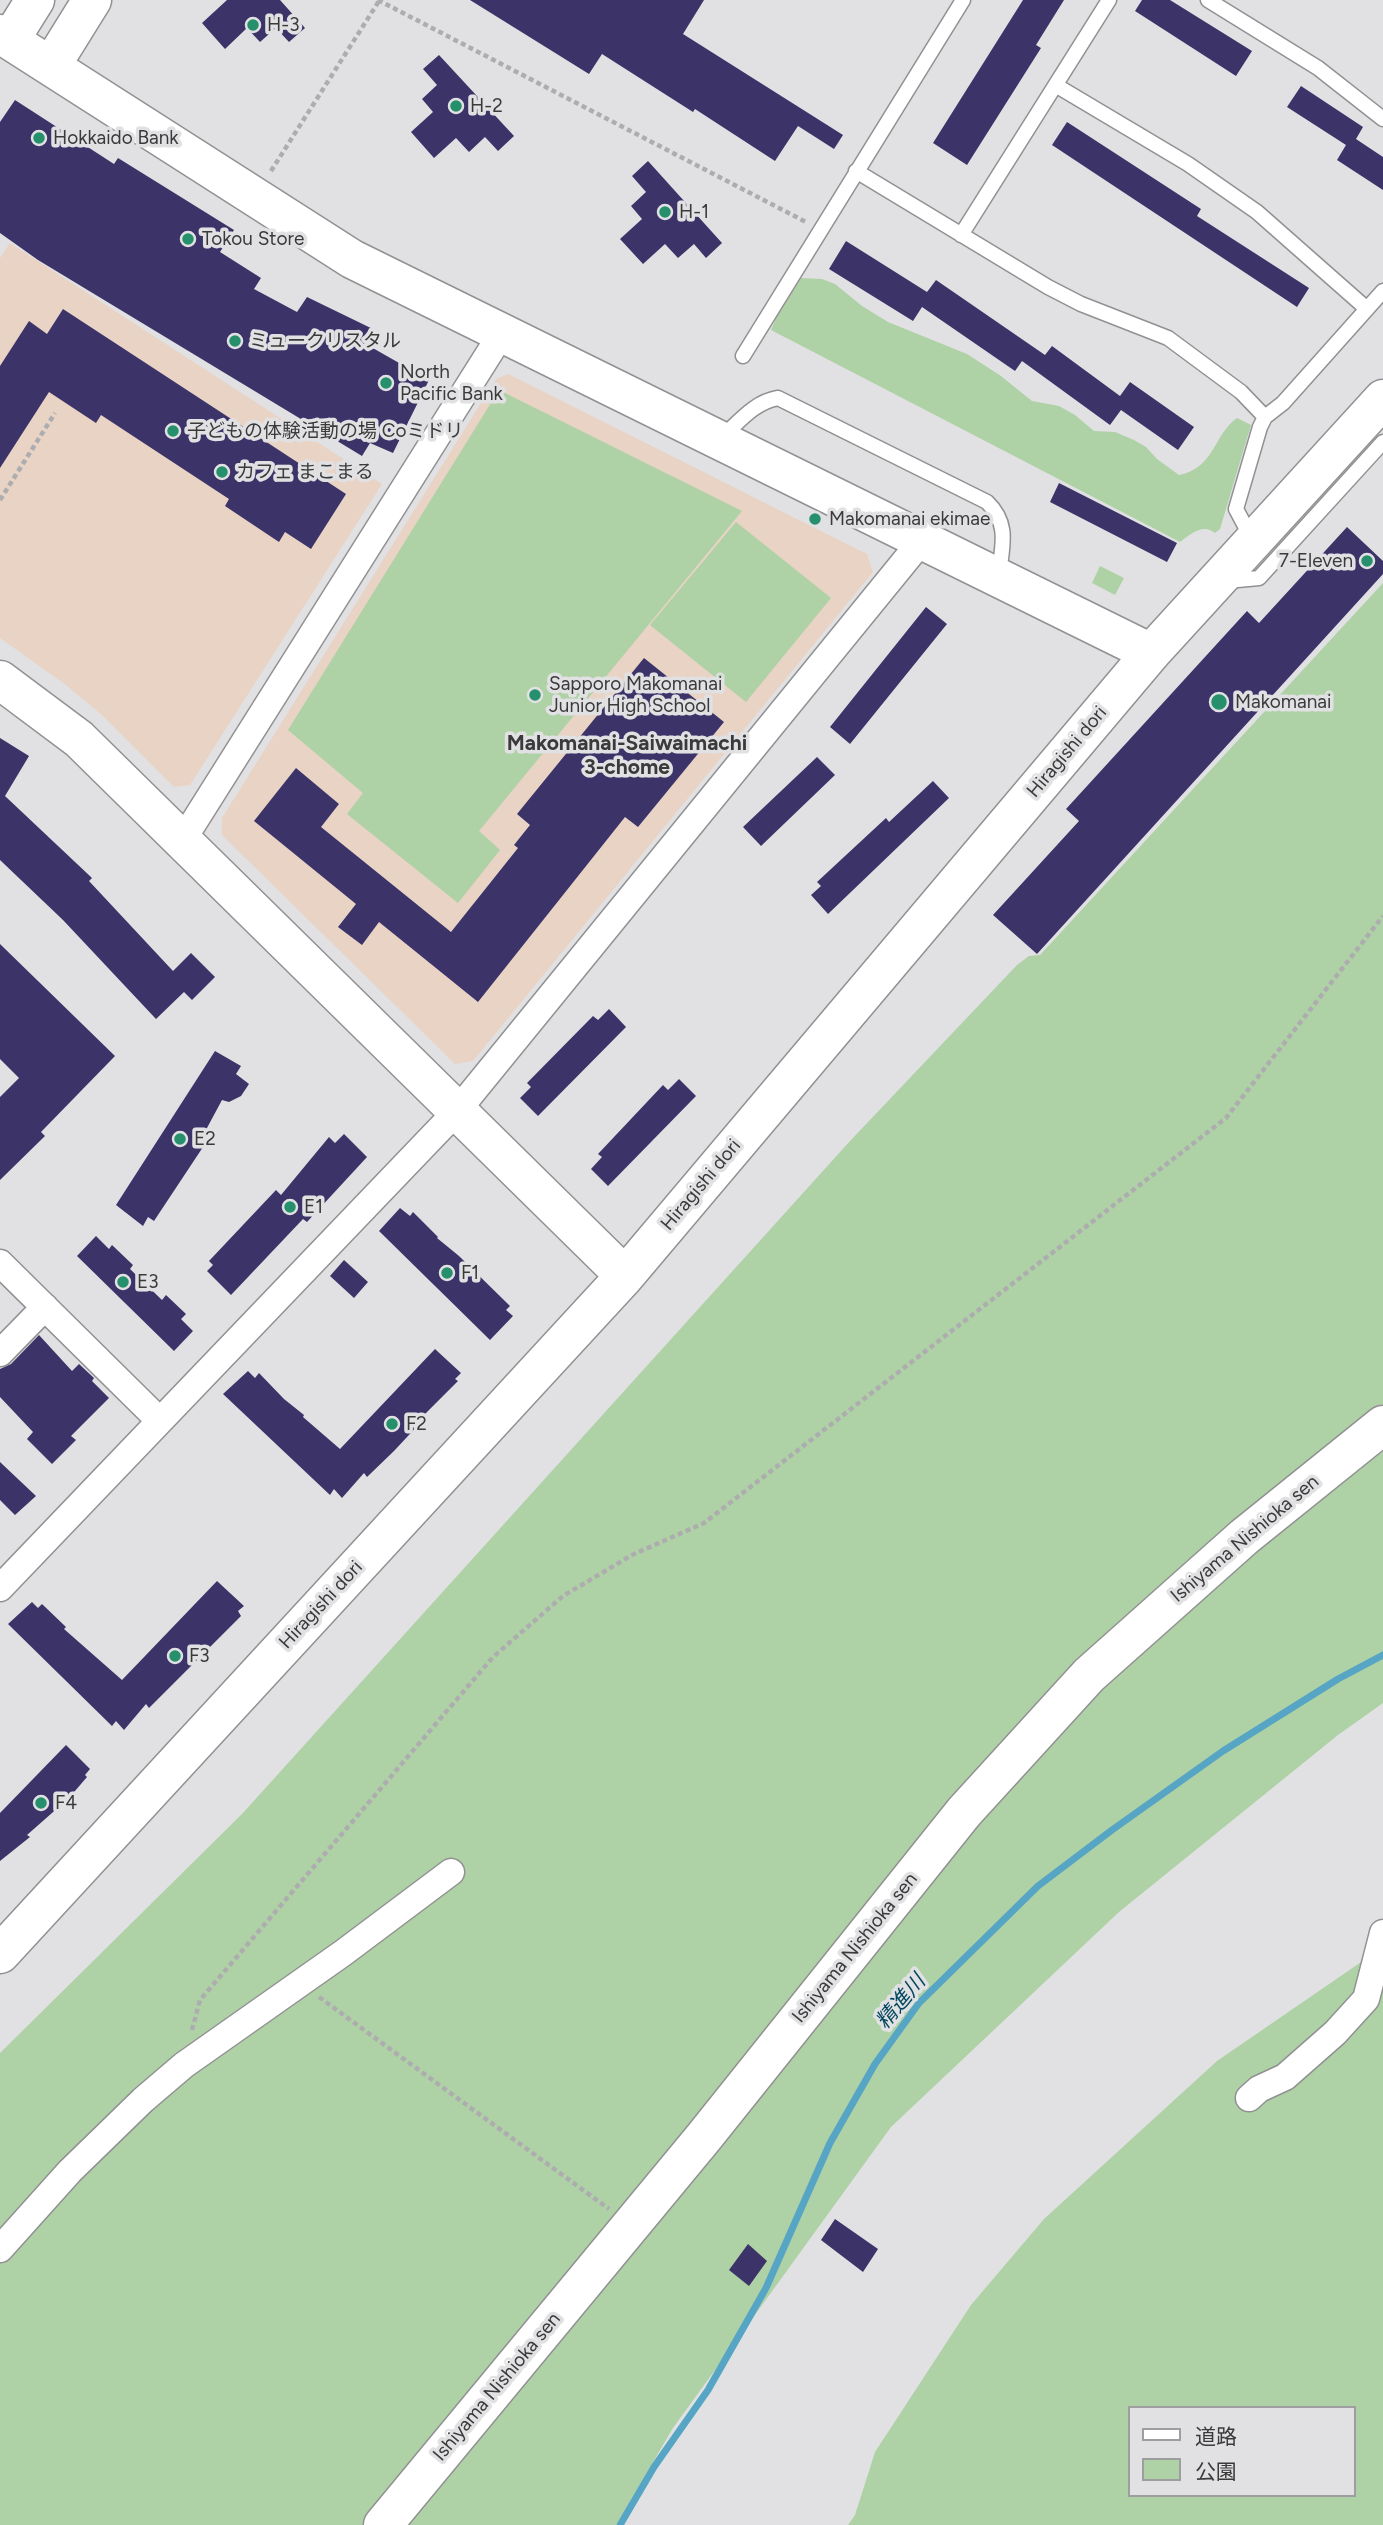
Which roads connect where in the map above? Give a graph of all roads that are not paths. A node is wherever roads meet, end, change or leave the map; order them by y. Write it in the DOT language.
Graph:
graph roads {
  1 [pos="35,0"];
  2 [pos="92,0"];
  3 [pos="963,0"];
  4 [pos="1109,0"];
  5 [pos="1208,0"];
  6 [pos="5,37"];
  7 [pos="51,66"];
  8 [pos="1057,86"];
  9 [pos="1383,119"];
  10 [pos="856,171"];
  11 [pos="961,235"];
  12 [pos="1383,291"];
  13 [pos="1367,309"];
  14 [pos="502,333"];
  15 [pos="743,356"];
  16 [pos="1383,399"];
  17 [pos="1265,417"];
  18 [pos="720,439"];
  19 [pos="1383,442"];
  20 [pos="923,539"];
  21 [pos="1253,542"];
  22 [pos="999,576"];
  23 [pos="1216,582"];
  24 [pos="1151,653"];
  25 [pos="0,680"];
  26 [pos="182,842"];
  27 [pos="457,1111"];
  28 [pos="0,1262"];
  29 [pos="625,1276"];
  30 [pos="45,1307"];
  31 [pos="0,1353"];
  32 [pos="160,1421"];
  33 [pos="1383,1425"];
  34 [pos="0,1588"];
  35 [pos="451,1872"];
  36 [pos="1383,1933"];
  37 [pos="0,1954"];
  38 [pos="1249,2098"];
  39 [pos="0,2249"];
  40 [pos="383,2525"];
  1 -- 6 [label="street"];
  2 -- 7 [label="street"];
  3 -- 10 [label="lane"];
  4 -- 8 [label="lane"];
  5 -- 9 [label="lane"];
  6 -- 7 [label="street"];
  7 -- 14 [label="street"];
  8 -- 11 [label="lane"];
  8 -- 13 [label="lane"];
  10 -- 11 [label="lane"];
  10 -- 15 [label="lane"];
  11 -- 17 [label="lane"];
  12 -- 13 [label="lane"];
  13 -- 17 [label="lane"];
  14 -- 18 [label="street"];
  14 -- 26 [label="street"];
  16 -- 21 [label="street, Hiragishi dori"];
  17 -- 21 [label="lane"];
  18 -- 20 [label="street"];
  18 -- 22 [label="lane"];
  19 -- 23 [label="lane"];
  20 -- 22 [label="street"];
  20 -- 27 [label="street"];
  21 -- 23 [label="street, Hiragishi dori"];
  22 -- 24 [label="street"];
  23 -- 24 [label="street, Hiragishi dori"];
  24 -- 29 [label="street, Hiragishi dori"];
  25 -- 26 [label="street"];
  26 -- 27 [label="street"];
  27 -- 29 [label="street"];
  27 -- 32 [label="street"];
  28 -- 30 [label="street"];
  29 -- 37 [label="street, Hiragishi dori"];
  30 -- 31 [label="street"];
  30 -- 32 [label="street"];
  32 -- 34 [label="street"];
  33 -- 40 [label="street, Ishiyama Nishioka sen"];
  35 -- 39 [label="street"];
  36 -- 38 [label="street"];
}
